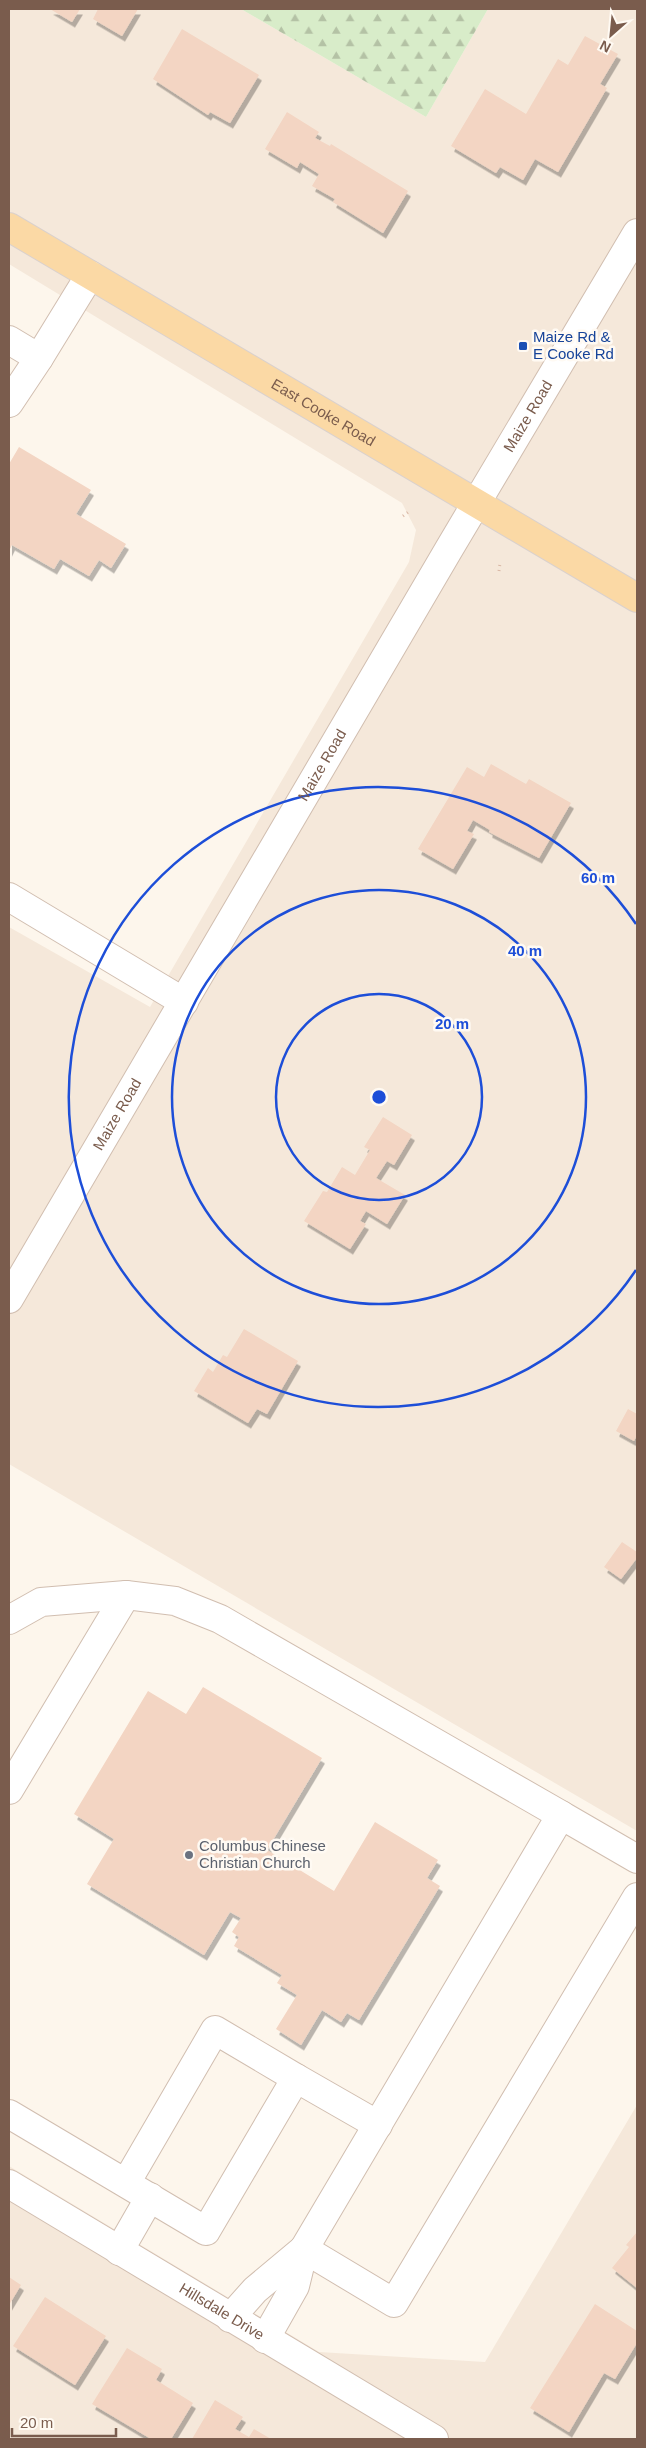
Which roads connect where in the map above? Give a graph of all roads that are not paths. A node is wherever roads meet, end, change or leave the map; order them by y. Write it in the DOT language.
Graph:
graph roads {
  1 [pos="9,227"];
  2 [pos="637,233"];
  3 [pos="90,275"];
  4 [pos="9,340"];
  5 [pos="39,358"];
  6 [pos="9,403"];
  7 [pos="477,503"];
  8 [pos="637,598"];
  9 [pos="9,898"];
  10 [pos="184,1002"];
  11 [pos="9,1300"];
  12 [pos="126,1596"];
  13 [pos="9,1620"];
  14 [pos="9,1790"];
  15 [pos="561,1815"];
  16 [pos="637,1859"];
  17 [pos="637,1897"];
  18 [pos="296,2078"];
  19 [pos="9,2114"];
  20 [pos="378,2125"];
  21 [pos="126,2183"];
  22 [pos="9,2184"];
  23 [pos="150,2197"];
  24 [pos="304,2249"];
  25 [pos="119,2251"];
  26 [pos="230,2318"];
  27 [pos="265,2339"];
  28 [pos="434,2439"];
  1 -- 3 [label="main road, East Cooke Road"];
  2 -- 7 [label="street, Maize Road"];
  3 -- 5 [label="street"];
  3 -- 7 [label="main road, East Cooke Road"];
  4 -- 5 [label="street"];
  5 -- 6 [label="street"];
  7 -- 8 [label="main road, East Cooke Road"];
  7 -- 10 [label="street, Maize Road"];
  9 -- 10 [label="street"];
  10 -- 11 [label="street, Maize Road"];
  12 -- 13 [label="street"];
  12 -- 14 [label="street"];
  12 -- 15 [label="street"];
  15 -- 16 [label="street"];
  15 -- 20 [label="street"];
  17 -- 24 [label="street"];
  18 -- 20 [label="street"];
  18 -- 21 [label="street"];
  18 -- 23 [label="street"];
  19 -- 21 [label="street"];
  20 -- 24 [label="street"];
  21 -- 23 [label="street"];
  22 -- 25 [label="street, Hillsdale Drive"];
  23 -- 25 [label="street"];
  24 -- 26 [label="street"];
  24 -- 27 [label="street"];
  25 -- 26 [label="street, Hillsdale Drive"];
  26 -- 27 [label="street, Hillsdale Drive"];
  27 -- 28 [label="street, Hillsdale Drive"];
}
